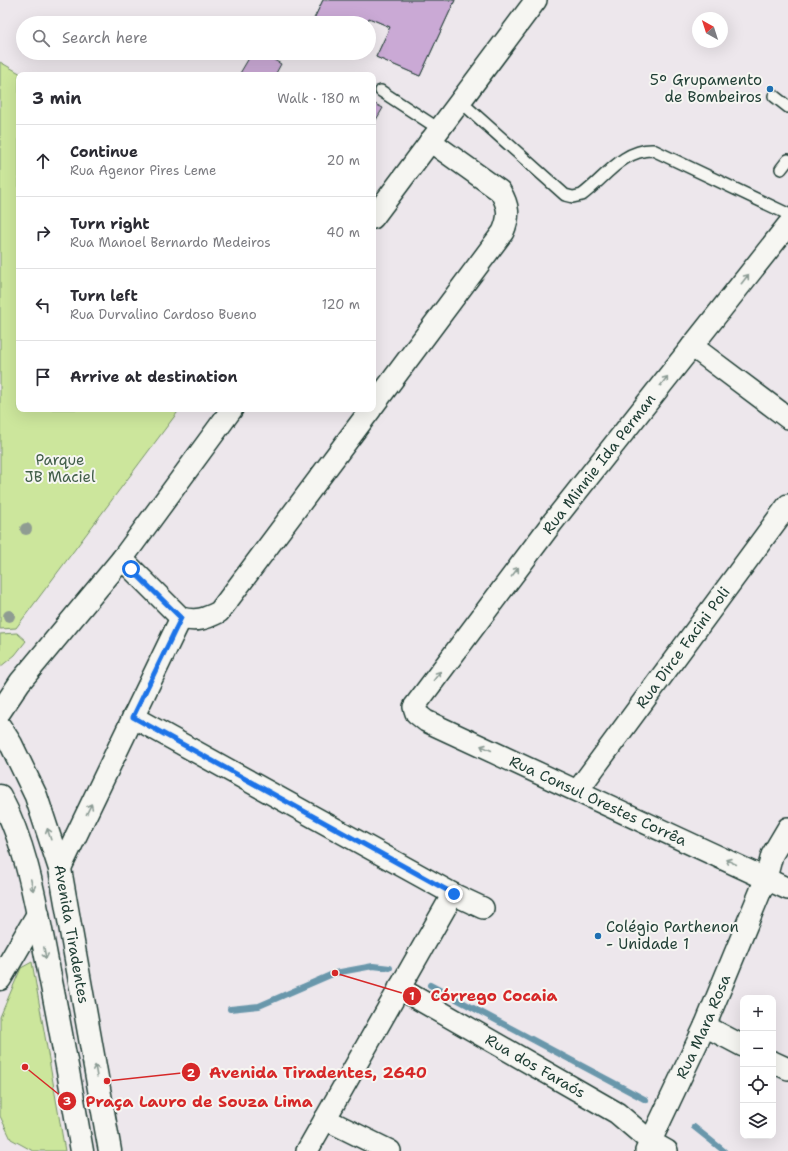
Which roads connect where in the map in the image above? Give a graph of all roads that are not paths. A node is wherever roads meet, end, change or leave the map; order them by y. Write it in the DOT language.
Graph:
graph roads {
  1 [pos="536,0"];
  2 [pos="381,91"];
  3 [pos="774,96"];
  4 [pos="460,101"];
  5 [pos="788,107"];
  6 [pos="435,135"];
  7 [pos="788,160"];
  8 [pos="781,169"];
  9 [pos="376,214"];
  10 [pos="788,214"];
  11 [pos="788,225"];
  12 [pos="692,346"];
  13 [pos="376,402"];
  14 [pos="230,412"];
  15 [pos="369,412"];
  16 [pos="788,418"];
  17 [pos="788,504"];
  18 [pos="122,559"];
  19 [pos="181,618"];
  20 [pos="20,682"];
  21 [pos="0,693"];
  22 [pos="414,707"];
  23 [pos="0,712"];
  24 [pos="133,717"];
  25 [pos="0,727"];
  26 [pos="578,790"];
  27 [pos="0,796"];
  28 [pos="788,828"];
  29 [pos="60,869"];
  30 [pos="766,878"];
  31 [pos="788,889"];
  32 [pos="454,894"];
  33 [pos="483,908"];
  34 [pos="38,914"];
  35 [pos="0,979"];
  36 [pos="398,988"];
  37 [pos="705,1026"];
  38 [pos="740,1044"];
  39 [pos="776,1063"];
  40 [pos="788,1069"];
  41 [pos="325,1119"];
  42 [pos="655,1148"];
  43 [pos="82,1151"];
  44 [pos="110,1151"];
  45 [pos="307,1151"];
  46 [pos="390,1151"];
  1 -- 4 [label="street"];
  2 -- 6 [label="lane"];
  3 -- 5 [label="lane"];
  4 -- 6 [label="street"];
  4 -- 10 [label="lane"];
  6 -- 9 [label="street"];
  6 -- 13 [label="street"];
  7 -- 8 [label="lane"];
  12 -- 11 [label="street, Rua Minnie Ida Perman, one-way"];
  12 -- 16 [label="street"];
  22 -- 12 [label="street, Rua Minnie Ida Perman, one-way"];
  14 -- 18 [label="street"];
  15 -- 19 [label="street"];
  17 -- 26 [label="street, Rua Dirce Facini Poli"];
  18 -- 19 [label="street"];
  18 -- 20 [label="street"];
  19 -- 24 [label="street"];
  20 -- 21 [label="street"];
  20 -- 23 [label="street"];
  26 -- 22 [label="street, Rua Consul Orestes Corrêa, one-way"];
  29 -- 24 [label="street, one-way"];
  24 -- 32 [label="street"];
  29 -- 25 [label="main road, Avenida Tiradentes, one-way"];
  30 -- 26 [label="street, Rua Consul Orestes Corrêa, one-way"];
  27 -- 34 [label="main road, Avenida Tiradentes, one-way"];
  28 -- 30 [label="street, Rua Mara Rosa"];
  44 -- 29 [label="main road, Avenida Tiradentes, one-way"];
  30 -- 31 [label="street, Rua Consul Orestes Corrêa"];
  30 -- 37 [label="street, Rua Mara Rosa"];
  32 -- 33 [label="street"];
  32 -- 36 [label="street"];
  34 -- 35 [label="main road"];
  34 -- 43 [label="main road, Avenida Tiradentes, one-way"];
  36 -- 41 [label="street"];
  36 -- 42 [label="street, Rua dos Faraós"];
  37 -- 38 [label="street"];
  37 -- 42 [label="street, Rua Mara Rosa"];
  39 -- 40 [label="street"];
  41 -- 45 [label="street"];
  41 -- 46 [label="street"];
}
